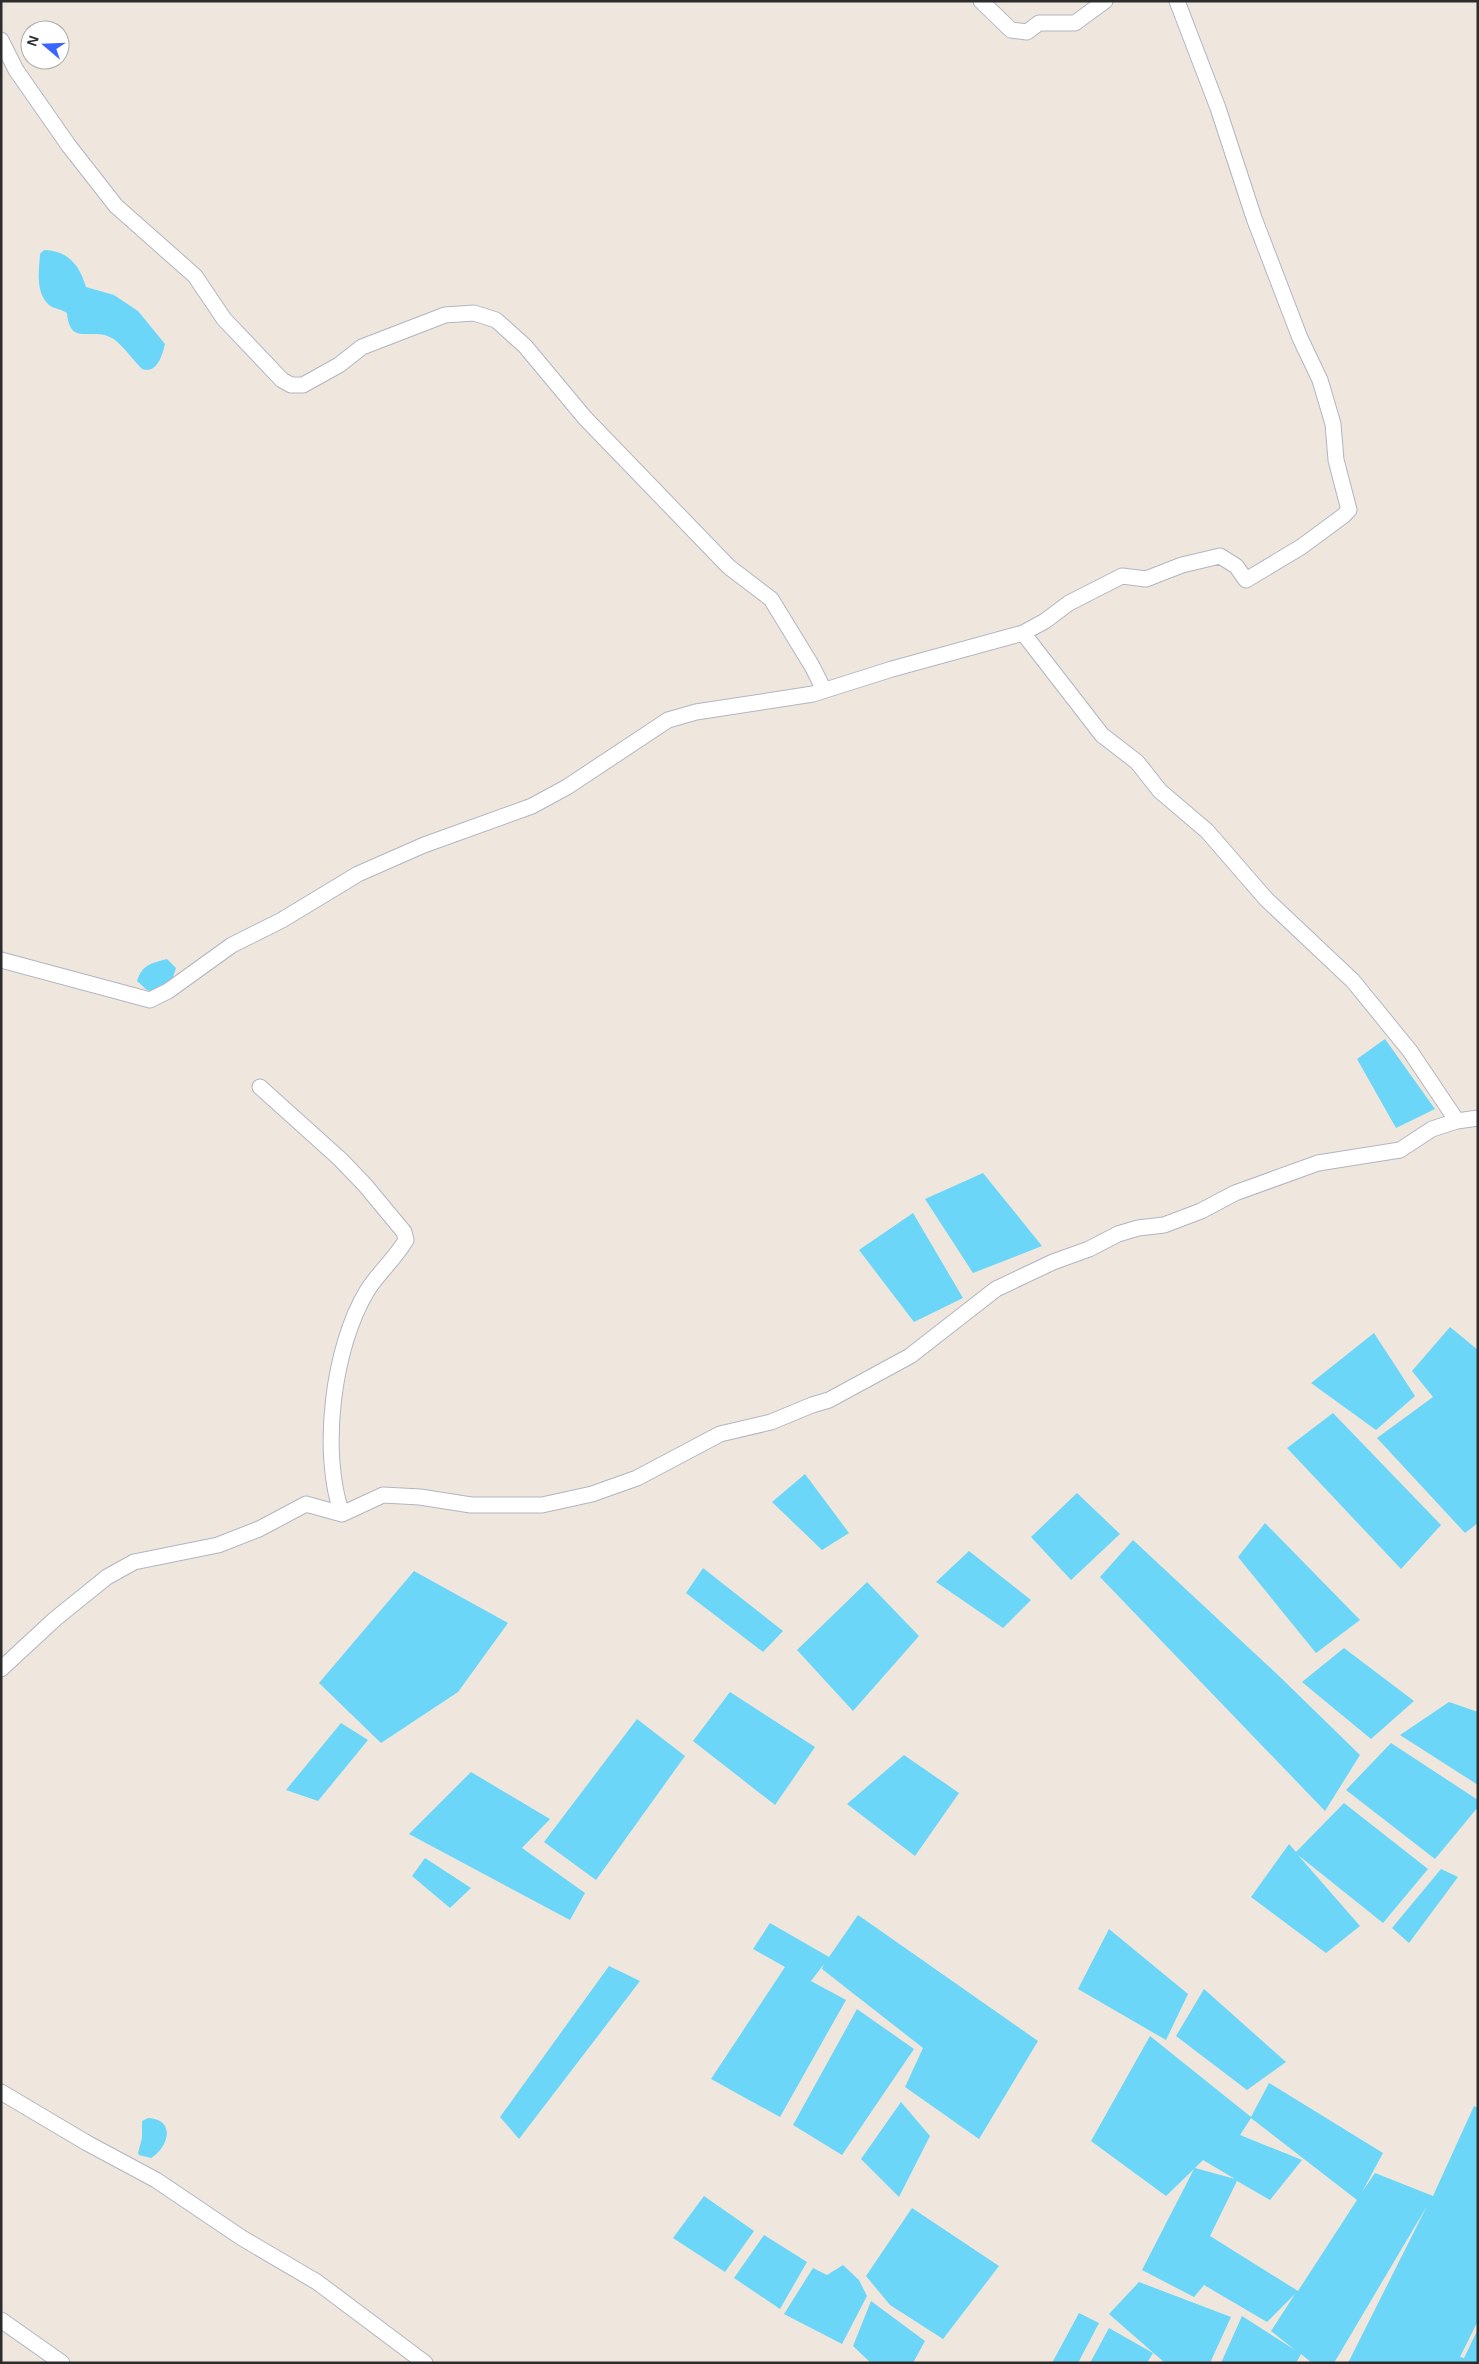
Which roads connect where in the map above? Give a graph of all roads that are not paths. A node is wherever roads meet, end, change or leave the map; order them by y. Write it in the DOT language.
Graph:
graph roads {
  1 [pos="981,1"];
  2 [pos="1105,1"];
  3 [pos="1177,1"];
  4 [pos="1,40"];
  5 [pos="1023,633"];
  6 [pos="824,690"];
  7 [pos="1,960"];
  8 [pos="260,1087"];
  9 [pos="1478,1118"];
  10 [pos="1456,1121"];
  11 [pos="342,1514"];
  12 [pos="1,1669"];
  13 [pos="1,2092"];
  14 [pos="1,2320"];
  15 [pos="62,2363"];
  16 [pos="425,2363"];
  1 -- 2 [label="street"];
  3 -- 5 [label="street"];
  4 -- 6 [label="street"];
  5 -- 6 [label="street"];
  5 -- 10 [label="street"];
  6 -- 7 [label="street"];
  8 -- 11 [label="street"];
  9 -- 10 [label="street"];
  10 -- 11 [label="street"];
  11 -- 12 [label="street"];
  13 -- 16 [label="street"];
  14 -- 15 [label="street"];
}
